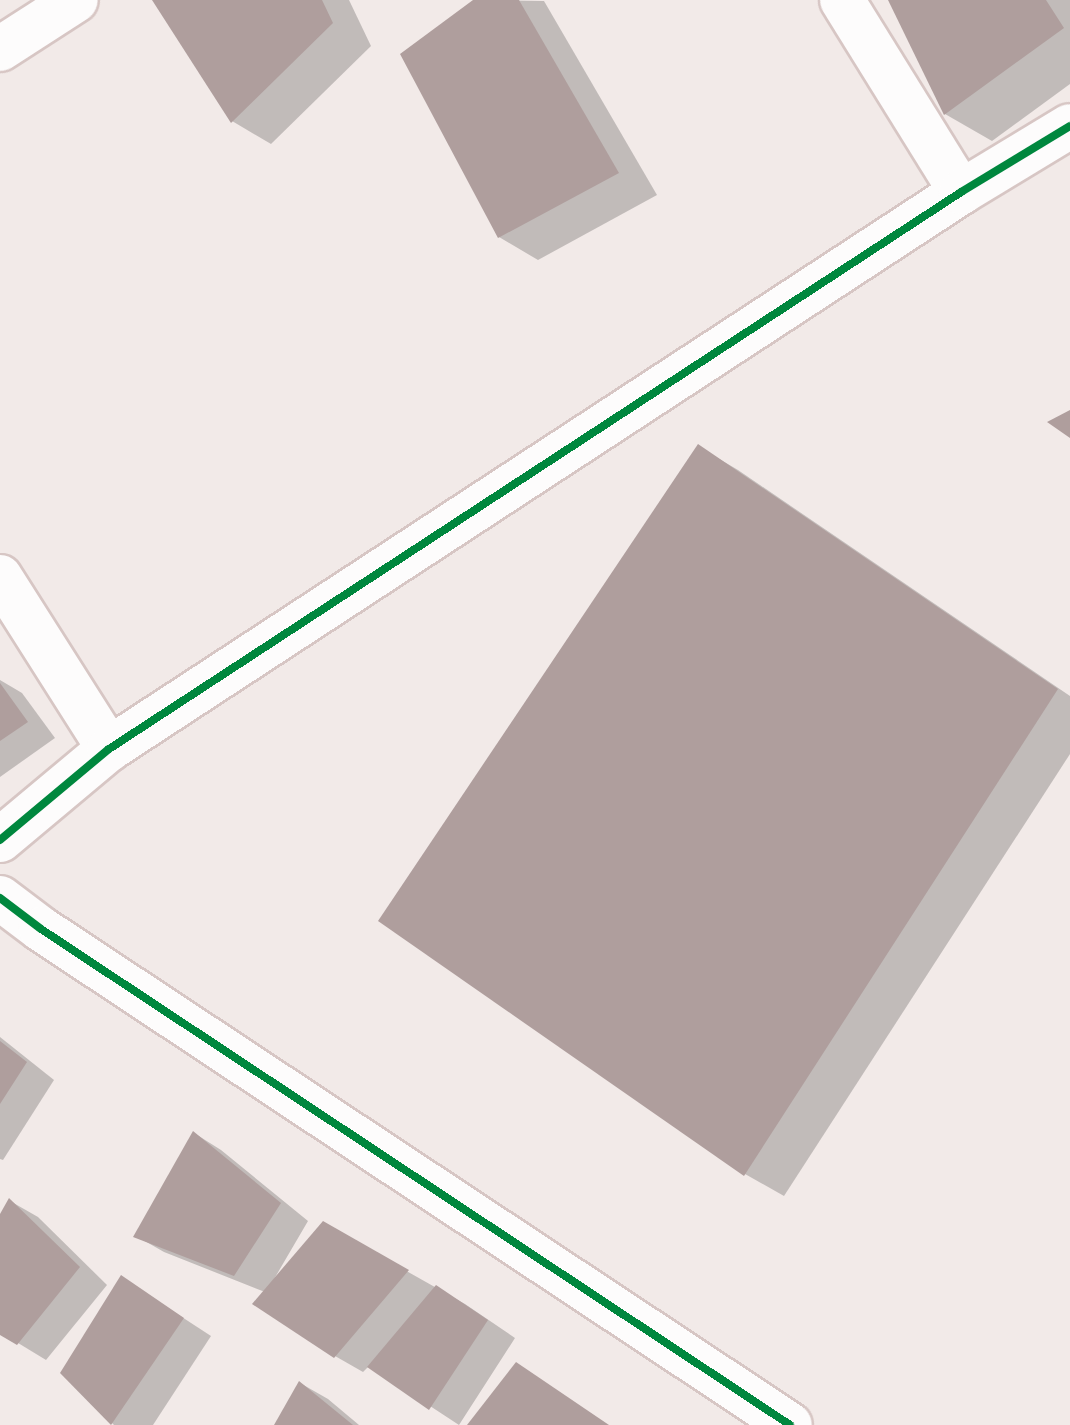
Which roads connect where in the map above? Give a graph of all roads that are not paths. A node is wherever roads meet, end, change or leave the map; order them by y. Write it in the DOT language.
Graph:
graph roads {
  1 [pos="76,0"];
  2 [pos="842,0"];
  3 [pos="0,49"];
  4 [pos="1070,126"];
  5 [pos="961,192"];
  6 [pos="0,577"];
  7 [pos="109,749"];
  8 [pos="0,840"];
  9 [pos="0,898"];
  10 [pos="790,1425"];
  1 -- 3 [label="street"];
  2 -- 5 [label="street"];
  4 -- 5 [label="street"];
  5 -- 7 [label="street"];
  6 -- 7 [label="street"];
  7 -- 8 [label="street"];
  9 -- 10 [label="street"];
}
